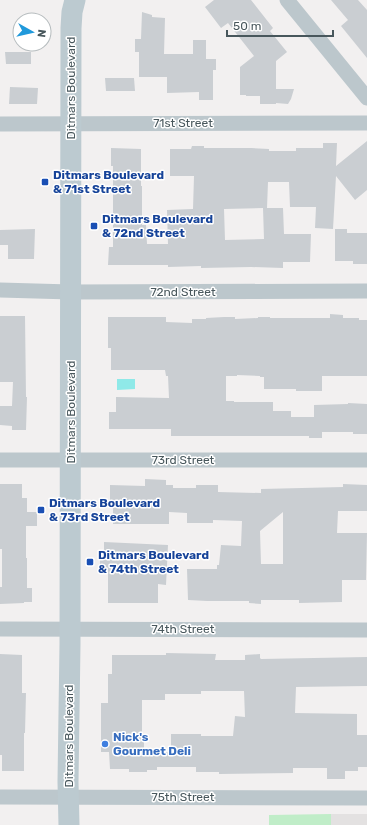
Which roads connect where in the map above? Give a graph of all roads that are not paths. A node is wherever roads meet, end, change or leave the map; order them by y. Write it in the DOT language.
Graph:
graph roads {
  1 [pos="75,0"];
  2 [pos="287,0"];
  3 [pos="367,98"];
  4 [pos="71,123"];
  5 [pos="367,123"];
  6 [pos="0,124"];
  7 [pos="0,290"];
  8 [pos="367,291"];
  9 [pos="71,292"];
  10 [pos="0,460"];
  11 [pos="70,460"];
  12 [pos="367,460"];
  13 [pos="0,629"];
  14 [pos="70,629"];
  15 [pos="367,630"];
  16 [pos="0,797"];
  17 [pos="69,797"];
  18 [pos="367,798"];
  19 [pos="69,825"];
  1 -- 4 [label="street, Ditmars Boulevard"];
  2 -- 3 [label="street"];
  4 -- 5 [label="street, 71st Street"];
  4 -- 6 [label="street, 71st Street"];
  4 -- 9 [label="street, Ditmars Boulevard"];
  7 -- 9 [label="street, 72nd Street"];
  8 -- 9 [label="street, 72nd Street"];
  9 -- 11 [label="street, Ditmars Boulevard"];
  10 -- 11 [label="street, 73rd Street"];
  11 -- 12 [label="street, 73rd Street"];
  11 -- 14 [label="street, Ditmars Boulevard"];
  13 -- 14 [label="street, 74th Street"];
  14 -- 15 [label="street, 74th Street"];
  14 -- 17 [label="street, Ditmars Boulevard"];
  16 -- 17 [label="street, 75th Street"];
  17 -- 18 [label="street, 75th Street"];
  17 -- 19 [label="street, Ditmars Boulevard"];
}
